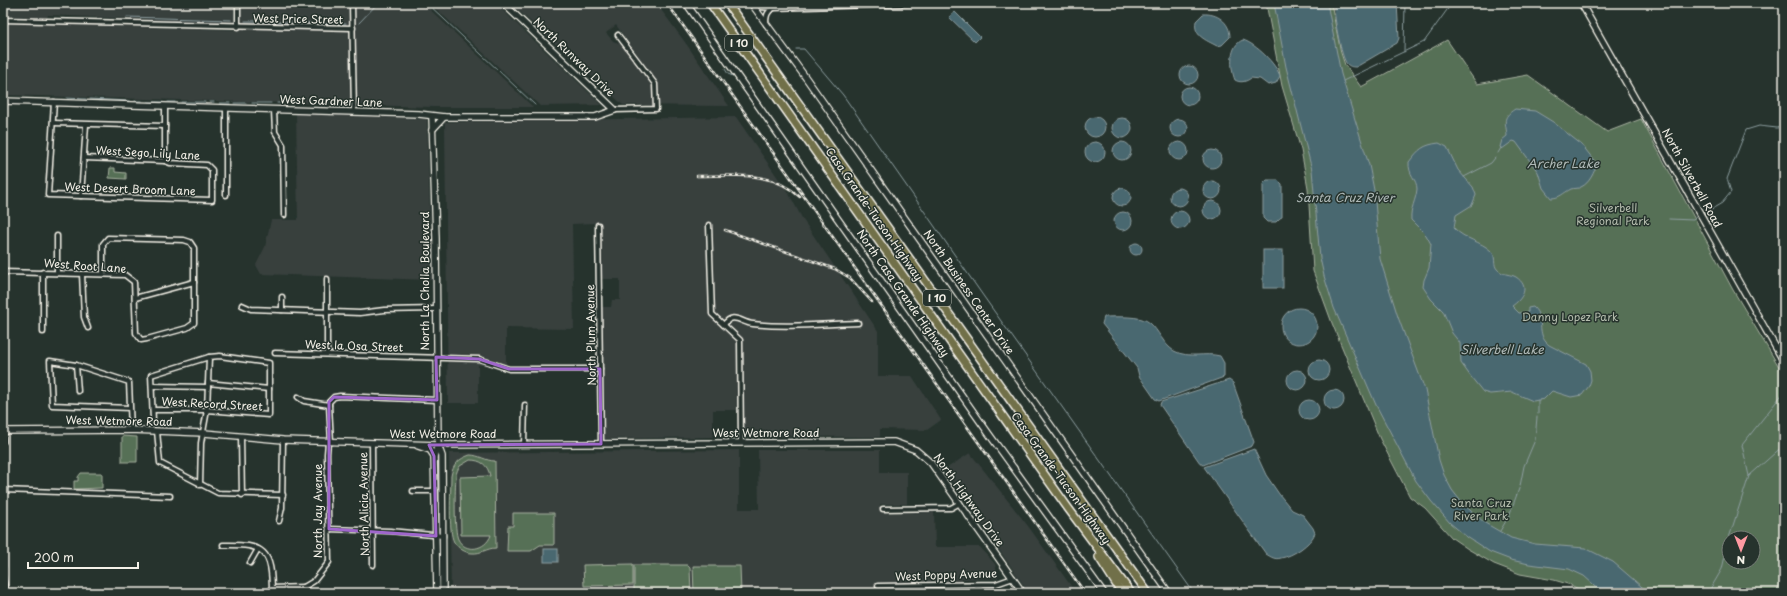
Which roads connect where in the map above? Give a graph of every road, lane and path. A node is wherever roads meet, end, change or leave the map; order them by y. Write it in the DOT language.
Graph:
graph roads {
  1 [pos="238,3"];
  2 [pos="352,3"];
  3 [pos="503,3"];
  4 [pos="686,3"];
  5 [pos="710,3"];
  6 [pos="727,3"];
  7 [pos="751,3"];
  8 [pos="931,3"];
  9 [pos="1582,3"];
  10 [pos="840,4"];
  11 [pos="854,4"];
  12 [pos="774,8"];
  13 [pos="3,20"];
  14 [pos="766,24"];
  15 [pos="238,27"];
  16 [pos="353,28"];
  17 [pos="618,35"];
  18 [pos="3,101"];
  19 [pos="54,102"];
  20 [pos="165,106"];
  21 [pos="226,108"];
  22 [pos="274,110"];
  23 [pos="615,110"];
  24 [pos="354,112"];
  25 [pos="432,117"];
  26 [pos="444,117"];
  27 [pos="53,123"];
  28 [pos="86,125"];
  29 [pos="166,126"];
  30 [pos="432,130"];
  31 [pos="84,158"];
  32 [pos="165,161"];
  33 [pos="226,195"];
  34 [pos="81,196"];
  35 [pos="212,200"];
  36 [pos="284,215"];
  37 [pos="598,225"];
  38 [pos="709,225"];
  39 [pos="57,236"];
  40 [pos="3,272"];
  41 [pos="43,272"];
  42 [pos="57,272"];
  43 [pos="82,274"];
  44 [pos="103,274"];
  45 [pos="327,279"];
  46 [pos="194,282"];
  47 [pos="282,297"];
  48 [pos="135,298"];
  49 [pos="242,305"];
  50 [pos="436,309"];
  51 [pos="282,310"];
  52 [pos="327,312"];
  53 [pos="858,323"];
  54 [pos="724,325"];
  55 [pos="88,328"];
  56 [pos="43,332"];
  57 [pos="275,353"];
  58 [pos="327,354"];
  59 [pos="209,357"];
  60 [pos="436,357"];
  61 [pos="1784,362"];
  62 [pos="76,365"];
  63 [pos="600,369"];
  64 [pos="208,385"];
  65 [pos="152,386"];
  66 [pos="270,389"];
  67 [pos="78,391"];
  68 [pos="298,397"];
  69 [pos="437,400"];
  70 [pos="329,405"];
  71 [pos="524,406"];
  72 [pos="130,408"];
  73 [pos="153,410"];
  74 [pos="207,410"];
  75 [pos="153,421"];
  76 [pos="131,430"];
  77 [pos="3,431"];
  78 [pos="157,431"];
  79 [pos="204,433"];
  80 [pos="241,437"];
  81 [pos="283,440"];
  82 [pos="329,442"];
  83 [pos="882,442"];
  84 [pos="372,443"];
  85 [pos="741,443"];
  86 [pos="413,444"];
  87 [pos="524,444"];
  88 [pos="601,444"];
  89 [pos="438,445"];
  90 [pos="434,456"];
  91 [pos="200,485"];
  92 [pos="3,490"];
  93 [pos="413,491"];
  94 [pos="435,491"];
  95 [pos="242,495"];
  96 [pos="282,495"];
  97 [pos="170,496"];
  98 [pos="960,503"];
  99 [pos="883,509"];
  100 [pos="1076,519"];
  101 [pos="280,521"];
  102 [pos="329,529"];
  103 [pos="373,530"];
  104 [pos="436,536"];
  105 [pos="443,536"];
  106 [pos="222,545"];
  107 [pos="258,549"];
  108 [pos="3,557"];
  109 [pos="250,563"];
  110 [pos="374,565"];
  111 [pos="3,566"];
  112 [pos="3,577"];
  113 [pos="1013,578"];
  114 [pos="878,586"];
  115 [pos="304,587"];
  116 [pos="272,591"];
  117 [pos="6,593"];
  118 [pos="307,593"];
  119 [pos="437,593"];
  120 [pos="443,593"];
  121 [pos="1024,593"];
  122 [pos="1104,593"];
  123 [pos="1122,593"];
  124 [pos="1131,593"];
  125 [pos="1147,593"];
  126 [pos="1169,593"];
  1 -- 15 [label="street"];
  2 -- 16 [label="street"];
  3 -- 23 [label="street, North Runway Drive"];
  4 -- 122 [label="street, North Casa Grande Highway"];
  5 -- 100 [label="highway, Casa Grande-Tucson Highway / I 10"];
  6 -- 125 [label="highway, Casa Grande-Tucson Highway / I 10"];
  7 -- 12 [label="street"];
  7 -- 14 [label="street, North Business Center Drive"];
  8 -- 11 [label="street"];
  9 -- 61 [label="street, North Silverbell Road"];
  10 -- 11 [label="street"];
  10 -- 12 [label="street"];
  12 -- 14 [label="street"];
  13 -- 15 [label="street, West Price Street"];
  14 -- 126 [label="street, North Business Center Drive"];
  15 -- 16 [label="street, West Price Street"];
  16 -- 24 [label="street"];
  17 -- 23 [label="street, West Gardner Lane"];
  18 -- 19 [label="street, West Gardner Lane"];
  19 -- 20 [label="street, West Gardner Lane"];
  19 -- 27 [label="street"];
  20 -- 21 [label="street, West Gardner Lane"];
  20 -- 29 [label="street"];
  21 -- 22 [label="street, West Gardner Lane"];
  21 -- 33 [label="street"];
  22 -- 24 [label="street, West Gardner Lane"];
  22 -- 36 [label="street"];
  23 -- 26 [label="street, West Gardner Lane"];
  24 -- 25 [label="street, West Gardner Lane"];
  25 -- 26 [label="street, West Gardner Lane"];
  25 -- 30 [label="street, North La Cholla Boulevard"];
  26 -- 30 [label="street"];
  27 -- 28 [label="street"];
  27 -- 34 [label="street, West Desert Broom Lane"];
  28 -- 29 [label="street"];
  28 -- 31 [label="street"];
  29 -- 32 [label="street"];
  30 -- 50 [label="street, North La Cholla Boulevard"];
  31 -- 32 [label="street, West Sego Lily Lane"];
  31 -- 34 [label="street"];
  32 -- 35 [label="street, West Sego Lily Lane"];
  34 -- 35 [label="street, West Desert Broom Lane"];
  37 -- 63 [label="street, North Plum Avenue"];
  38 -- 54 [label="street"];
  39 -- 42 [label="street"];
  40 -- 41 [label="street, West Root Lane"];
  41 -- 42 [label="street, West Root Lane"];
  41 -- 56 [label="street"];
  42 -- 43 [label="street, West Root Lane"];
  43 -- 44 [label="street, West Root Lane"];
  43 -- 55 [label="street"];
  44 -- 46 [label="street"];
  44 -- 48 [label="street, West Root Lane"];
  45 -- 52 [label="street"];
  46 -- 48 [label="street"];
  46 -- 48 [label="street"];
  47 -- 51 [label="street"];
  49 -- 51 [label="street"];
  50 -- 52 [label="street"];
  50 -- 60 [label="street, North La Cholla Boulevard"];
  51 -- 52 [label="street"];
  52 -- 58 [label="street"];
  53 -- 54 [label="street"];
  54 -- 85 [label="street"];
  57 -- 58 [label="street, West la Osa Street"];
  58 -- 60 [label="street, West la Osa Street"];
  59 -- 64 [label="street"];
  59 -- 65 [label="street"];
  59 -- 66 [label="street"];
  60 -- 63 [label="street, West la Osa Street"];
  60 -- 69 [label="street, North La Cholla Boulevard"];
  62 -- 67 [label="street"];
  62 -- 72 [label="street"];
  62 -- 72 [label="street"];
  63 -- 88 [label="street, North Plum Avenue"];
  64 -- 65 [label="street"];
  64 -- 66 [label="street"];
  64 -- 74 [label="street"];
  65 -- 73 [label="street"];
  66 -- 74 [label="street, West Record Street"];
  68 -- 70 [label="street"];
  69 -- 70 [label="street"];
  69 -- 89 [label="street, North La Cholla Boulevard"];
  70 -- 82 [label="street, North Jay Avenue"];
  71 -- 87 [label="street"];
  72 -- 76 [label="street"];
  73 -- 74 [label="street, West Record Street"];
  73 -- 75 [label="street"];
  74 -- 79 [label="street"];
  76 -- 77 [label="street, West Wetmore Road"];
  76 -- 78 [label="street, West Wetmore Road"];
  78 -- 79 [label="street, West Wetmore Road"];
  78 -- 91 [label="street"];
  79 -- 80 [label="street, West Wetmore Road"];
  79 -- 91 [label="street"];
  80 -- 81 [label="street, West Wetmore Road"];
  80 -- 95 [label="street"];
  81 -- 82 [label="street, West Wetmore Road"];
  81 -- 96 [label="street"];
  82 -- 84 [label="street, West Wetmore Road"];
  82 -- 102 [label="street, North Jay Avenue"];
  83 -- 85 [label="street, West Wetmore Road"];
  83 -- 98 [label="street, North Highway Drive"];
  84 -- 86 [label="street, West Wetmore Road"];
  84 -- 103 [label="street, North Alicia Avenue"];
  85 -- 88 [label="street, West Wetmore Road"];
  86 -- 89 [label="street, West Wetmore Road"];
  86 -- 90 [label="street"];
  87 -- 88 [label="street, West Wetmore Road"];
  87 -- 89 [label="street, West Wetmore Road"];
  89 -- 90 [label="street, North La Cholla Boulevard"];
  89 -- 105 [label="street, North La Cholla Boulevard"];
  90 -- 94 [label="street, North La Cholla Boulevard"];
  91 -- 95 [label="street"];
  92 -- 97 [label="street"];
  93 -- 94 [label="street"];
  94 -- 104 [label="street, North La Cholla Boulevard"];
  95 -- 96 [label="street"];
  96 -- 101 [label="street"];
  98 -- 99 [label="street"];
  98 -- 113 [label="street, North Highway Drive"];
  100 -- 123 [label="highway"];
  100 -- 124 [label="highway, Casa Grande-Tucson Highway / I 10"];
  102 -- 103 [label="street"];
  102 -- 115 [label="street, North Jay Avenue"];
  103 -- 104 [label="street"];
  103 -- 110 [label="street, North Alicia Avenue"];
  104 -- 105 [label="street"];
  104 -- 119 [label="street, North La Cholla Boulevard"];
  105 -- 120 [label="street, North La Cholla Boulevard"];
  106 -- 107 [label="street"];
  107 -- 109 [label="street"];
  107 -- 116 [label="street"];
  108 -- 111 [label="street"];
  112 -- 117 [label="street"];
  113 -- 114 [label="street, West Poppy Avenue"];
  113 -- 121 [label="street, North Highway Drive"];
  115 -- 116 [label="street"];
  115 -- 118 [label="street"];
}
